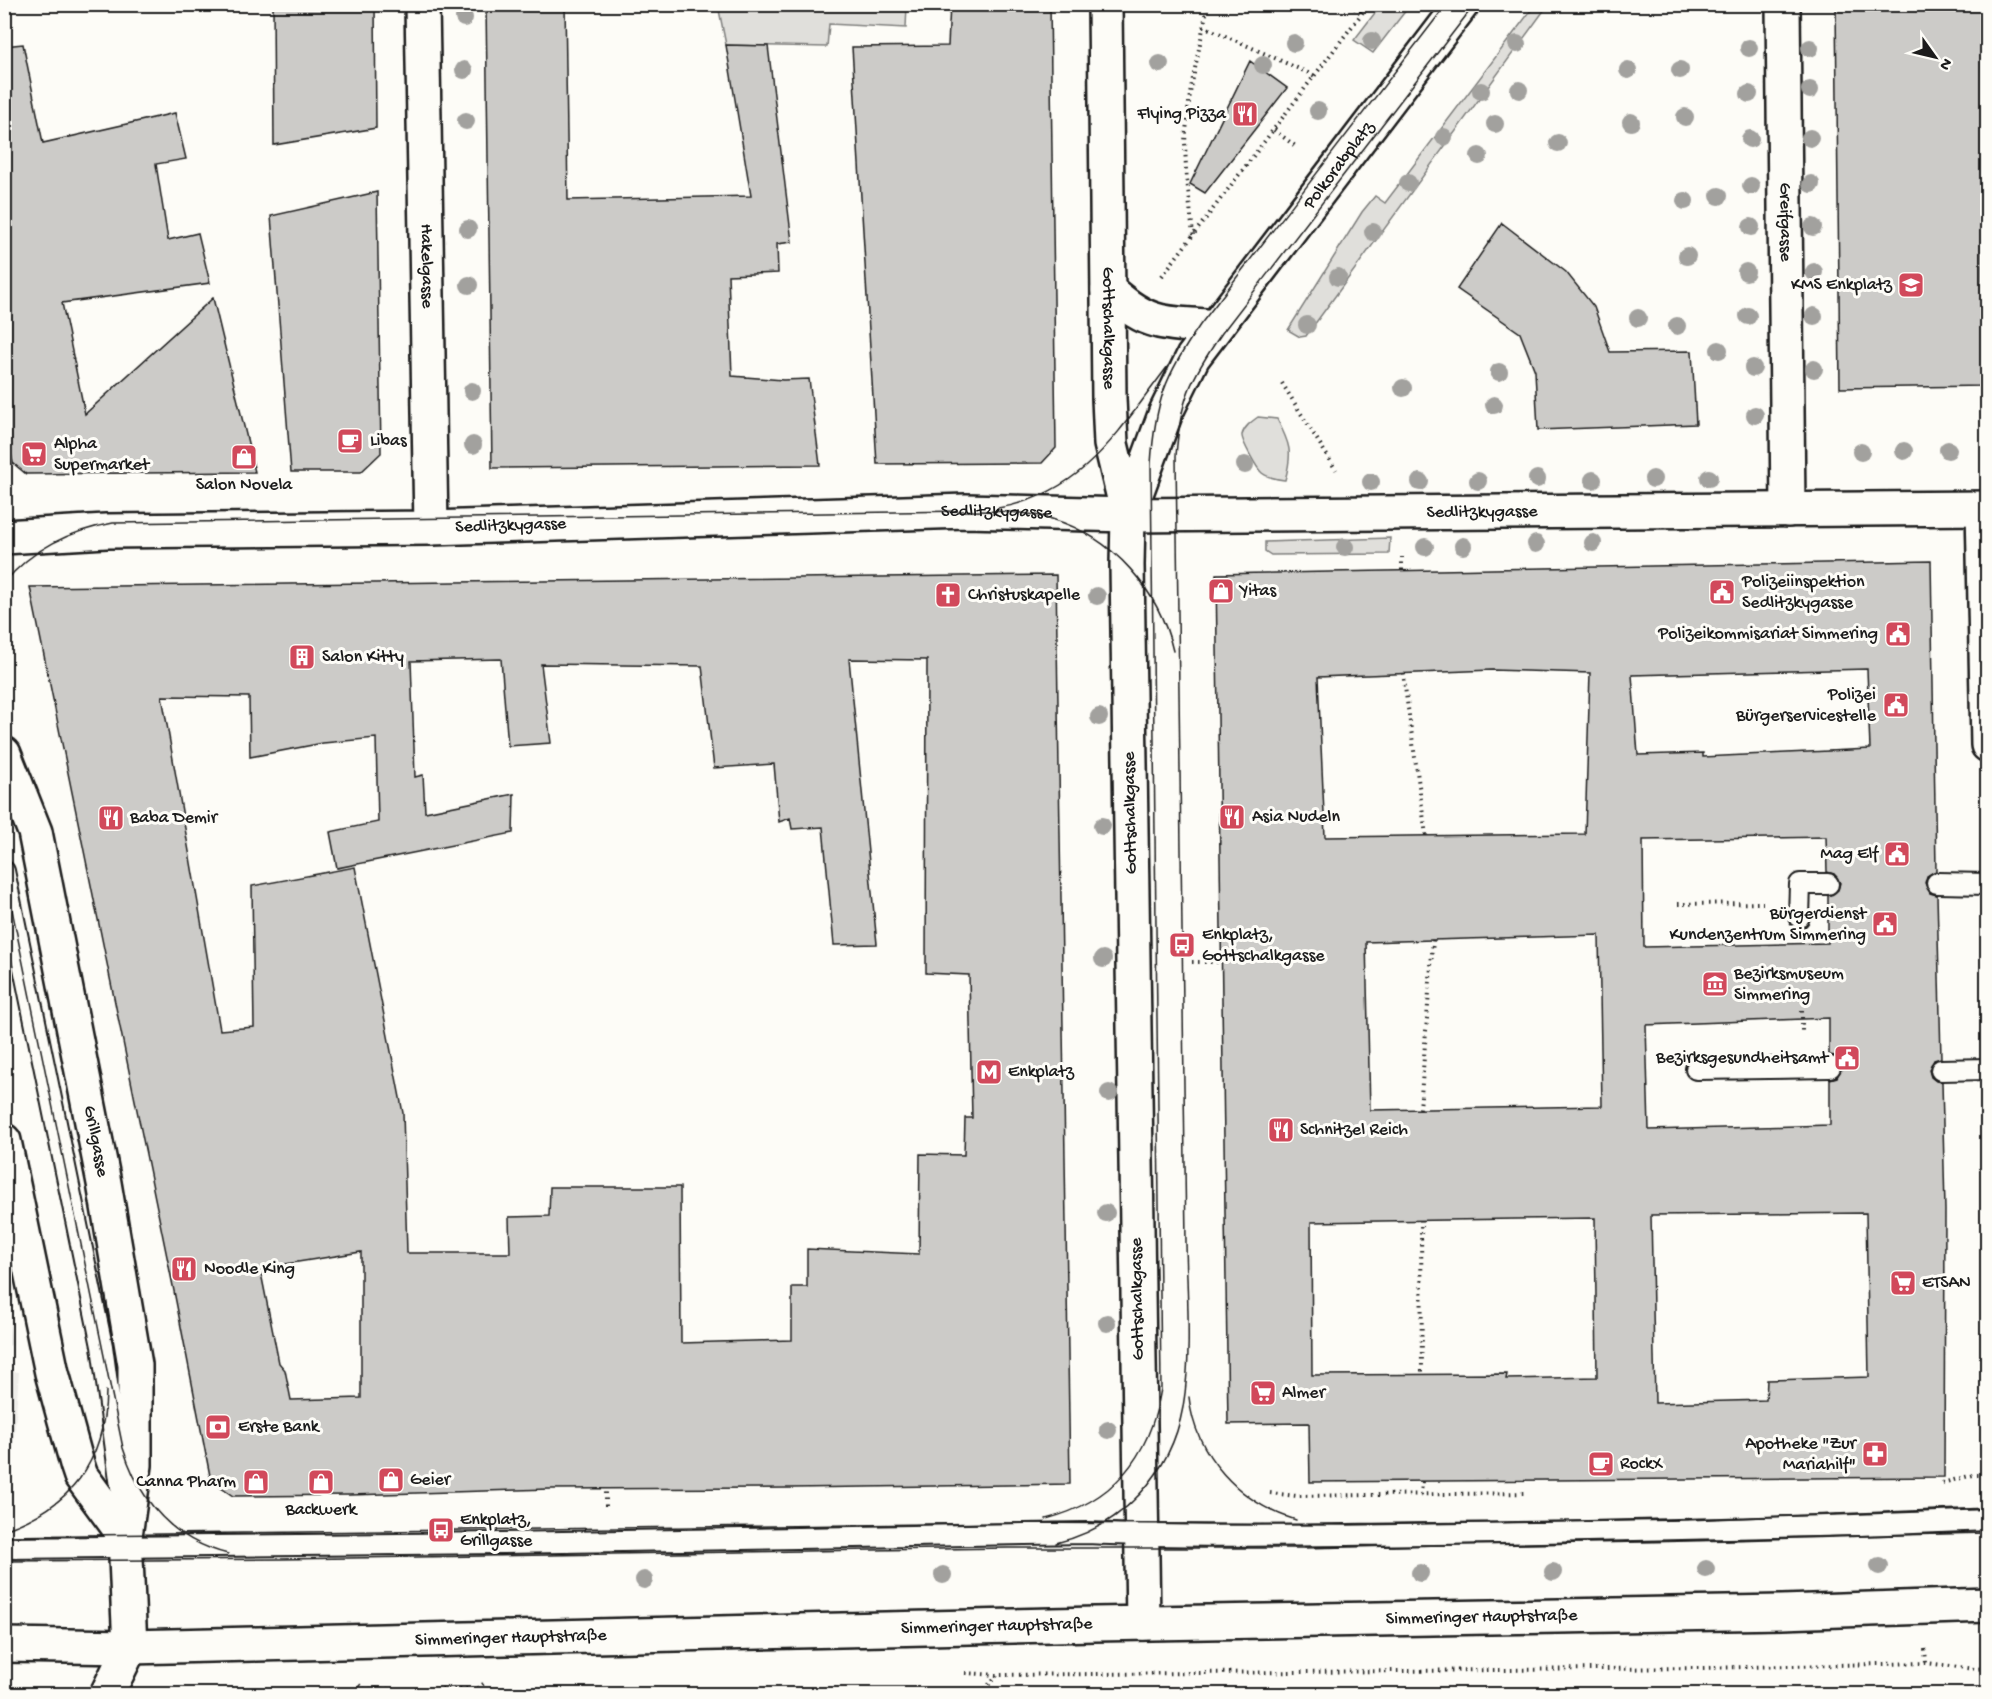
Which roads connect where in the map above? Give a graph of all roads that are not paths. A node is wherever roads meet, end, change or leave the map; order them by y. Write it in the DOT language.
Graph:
graph roads {
  1 [pos="422,4"];
  2 [pos="1105,4"];
  3 [pos="1462,4"];
  4 [pos="1783,4"];
  5 [pos="1108,290"];
  6 [pos="1215,327"];
  7 [pos="1985,508"];
  8 [pos="1788,510"];
  9 [pos="1128,515"];
  10 [pos="431,528"];
  11 [pos="4,537"];
  12 [pos="1988,745"];
  13 [pos="4,754"];
  14 [pos="4,870"];
  15 [pos="1828,884"];
  16 [pos="1937,884"];
  17 [pos="1988,884"];
  18 [pos="1800,910"];
  19 [pos="1830,1067"];
  20 [pos="1696,1069"];
  21 [pos="1988,1069"];
  22 [pos="1941,1070"];
  23 [pos="4,1141"];
  24 [pos="1988,1520"];
  25 [pos="1141,1535"];
  26 [pos="126,1542"];
  27 [pos="4,1548"];
  28 [pos="1988,1605"];
  29 [pos="1143,1623"];
  30 [pos="4,1645"];
  31 [pos="130,1647"];
  32 [pos="107,1695"];
  1 -- 10 [label="main road, Hakelgasse"];
  2 -- 5 [label="main road, Gottschalkgasse"];
  3 -- 6 [label="main road, Polkorabplatz"];
  4 -- 8 [label="main road, Greifgasse"];
  5 -- 6 [label="main road"];
  5 -- 9 [label="main road, Gottschalkgasse"];
  6 -- 9 [label="main road, Polkorabplatz"];
  7 -- 8 [label="main road, Sedlitzkygasse"];
  7 -- 12 [label="main road"];
  8 -- 9 [label="main road, Sedlitzkygasse"];
  9 -- 10 [label="main road, Sedlitzkygasse"];
  9 -- 25 [label="main road, Gottschalkgasse"];
  10 -- 11 [label="main road, Sedlitzkygasse"];
  13 -- 26 [label="main road, Grillgasse"];
  14 -- 26 [label="lane, Grillgasse"];
  15 -- 18 [label="lane"];
  16 -- 17 [label="lane"];
  19 -- 20 [label="lane"];
  21 -- 22 [label="lane"];
  23 -- 26 [label="main road"];
  24 -- 25 [label="lane"];
  25 -- 26 [label="lane"];
  25 -- 29 [label="main road, Gottschalkgasse"];
  26 -- 27 [label="lane"];
  26 -- 31 [label="main road, Grillgasse"];
  28 -- 29 [label="main road, Simmeringer Hauptstraße"];
  29 -- 31 [label="main road, Simmeringer Hauptstraße"];
  30 -- 31 [label="main road, Simmeringer Hauptstraße"];
  31 -- 32 [label="main road"];
}
